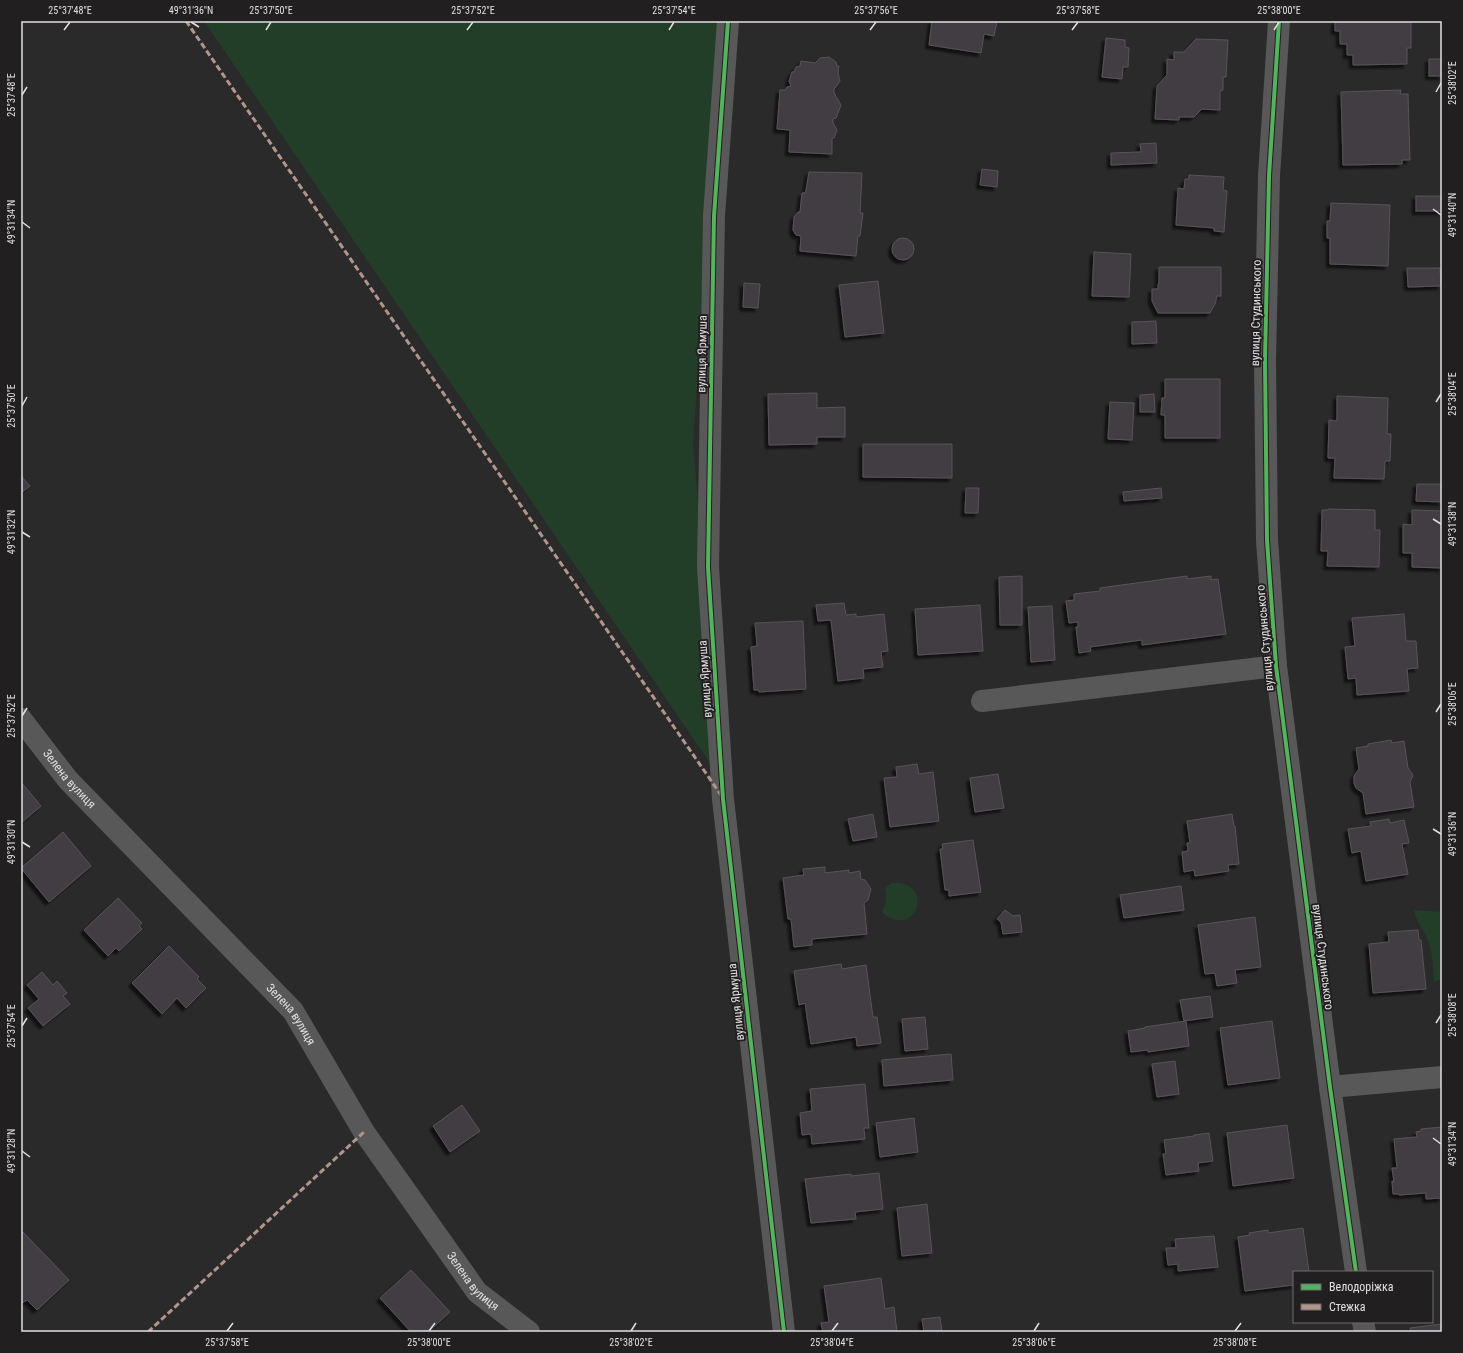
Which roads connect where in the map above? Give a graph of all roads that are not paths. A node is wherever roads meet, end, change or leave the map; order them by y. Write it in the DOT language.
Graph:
graph roads {
  1 [pos="728,21"];
  2 [pos="1279,21"];
  3 [pos="1276,666"];
  4 [pos="982,701"];
  5 [pos="21,719"];
  6 [pos="1442,1077"];
  7 [pos="1330,1087"];
  8 [pos="1356,1271"];
  9 [pos="529,1332"];
  10 [pos="784,1332"];
  1 -- 10 [label="street, вулиця Ярмуша"];
  2 -- 3 [label="street, вулиця Студинського"];
  3 -- 4 [label="street"];
  3 -- 7 [label="street, вулиця Студинського"];
  5 -- 9 [label="street, Зелена вулиця"];
  6 -- 7 [label="street"];
  7 -- 8 [label="street, вулиця Студинського"];
}
